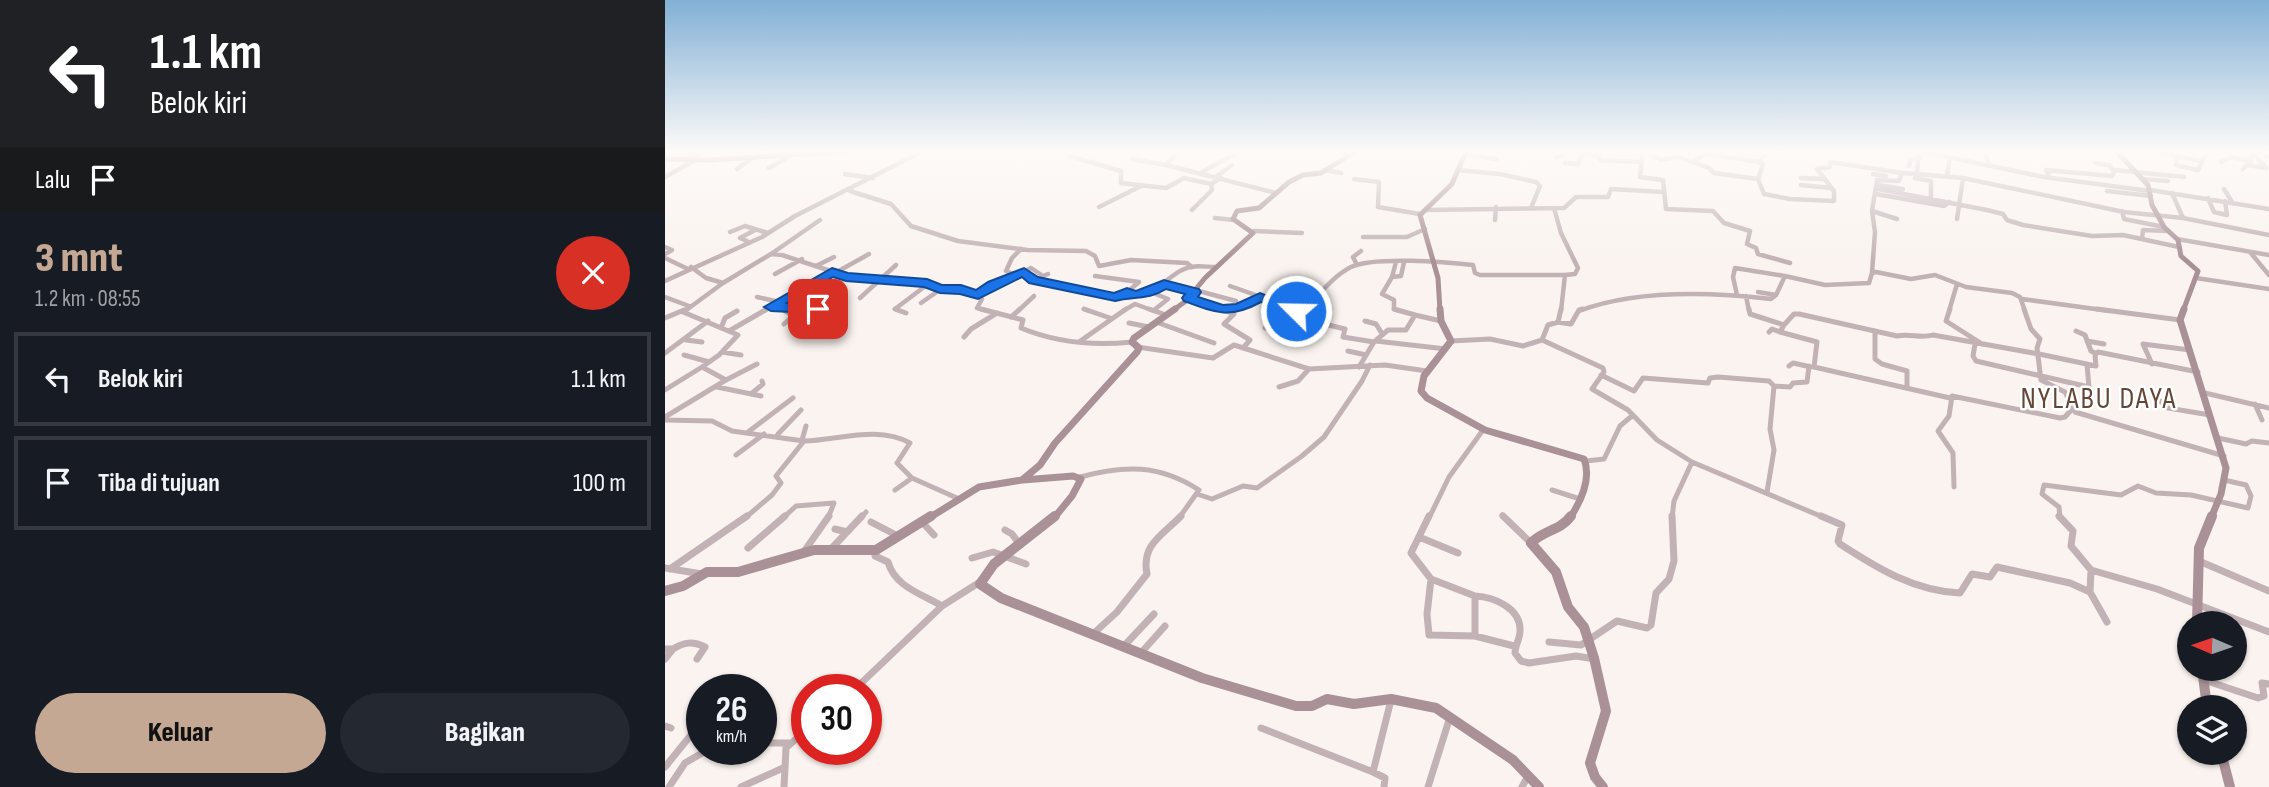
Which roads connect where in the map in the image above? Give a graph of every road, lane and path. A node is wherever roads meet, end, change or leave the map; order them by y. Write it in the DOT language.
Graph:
graph roads {
  1 [pos="856,188"];
  2 [pos="1138,188"];
  3 [pos="1212,188"];
  4 [pos="1257,188"];
  5 [pos="1284,188"];
  6 [pos="1379,188"];
  7 [pos="1448,188"];
  8 [pos="1538,188"];
  9 [pos="1640,188"];
  10 [pos="1663,188"];
  11 [pos="1761,188"];
  12 [pos="1827,188"];
  13 [pos="1831,188"];
  14 [pos="1931,188"];
  15 [pos="1962,188"];
  16 [pos="2010,188"];
  17 [pos="2103,188"];
  18 [pos="2128,188"];
  19 [pos="2148,188"];
  20 [pos="2224,189"];
  21 [pos="1877,190"];
  22 [pos="1903,190"];
  23 [pos="850,191"];
  24 [pos="1640,191"];
  25 [pos="2107,191"];
  26 [pos="1663,192"];
  27 [pos="2150,192"];
  28 [pos="2217,192"];
  29 [pos="1276,193"];
  30 [pos="2172,193"];
  31 [pos="1931,198"];
  32 [pos="2208,198"];
  33 [pos="2111,199"];
  34 [pos="2223,200"];
  35 [pos="1949,202"];
  36 [pos="2232,202"];
  37 [pos="1960,205"];
  38 [pos="1099,207"];
  39 [pos="1496,207"];
  40 [pos="1531,208"];
  41 [pos="1554,208"];
  42 [pos="2269,209"];
  43 [pos="1192,210"];
  44 [pos="1872,211"];
  45 [pos="2122,211"];
  46 [pos="1424,212"];
  47 [pos="2157,214"];
  48 [pos="1215,218"];
  49 [pos="2182,218"];
  50 [pos="1897,219"];
  51 [pos="1957,219"];
  52 [pos="820,220"];
  53 [pos="1234,220"];
  54 [pos="1495,220"];
  55 [pos="2193,220"];
  56 [pos="1425,229"];
  57 [pos="2166,229"];
  58 [pos="2197,229"];
  59 [pos="755,230"];
  60 [pos="1254,231"];
  61 [pos="730,232"];
  62 [pos="768,233"];
  63 [pos="1302,233"];
  64 [pos="2269,235"];
  65 [pos="761,237"];
  66 [pos="1363,237"];
  67 [pos="2142,239"];
  68 [pos="771,241"];
  69 [pos="749,243"];
  70 [pos="2178,243"];
  71 [pos="665,247"];
  72 [pos="1021,249"];
  73 [pos="1361,251"];
  74 [pos="2250,252"];
  75 [pos="771,254"];
  76 [pos="869,254"];
  77 [pos="705,255"];
  78 [pos="2269,255"];
  79 [pos="665,256"];
  80 [pos="834,257"];
  81 [pos="712,258"];
  82 [pos="803,259"];
  83 [pos="1431,260"];
  84 [pos="1396,262"];
  85 [pos="1404,262"];
  86 [pos="1790,262"];
  87 [pos="896,265"];
  88 [pos="1357,265"];
  89 [pos="816,266"];
  90 [pos="1192,267"];
  91 [pos="1217,267"];
  92 [pos="690,268"];
  93 [pos="834,272"];
  94 [pos="1023,272"];
  95 [pos="1872,273"];
  96 [pos="665,274"];
  97 [pos="775,274"];
  98 [pos="1048,274"];
  99 [pos="1014,275"];
  100 [pos="1565,275"];
  101 [pos="2269,275"];
  102 [pos="1095,276"];
  103 [pos="1785,276"];
  104 [pos="672,277"];
  105 [pos="1392,277"];
  106 [pos="2196,278"];
  107 [pos="879,279"];
  108 [pos="665,281"];
  109 [pos="723,283"];
  110 [pos="928,284"];
  111 [pos="1164,284"];
  112 [pos="1957,284"];
  113 [pos="1135,285"];
  114 [pos="1230,286"];
  115 [pos="941,289"];
  116 [pos="2269,289"];
  117 [pos="1150,291"];
  118 [pos="1127,292"];
  119 [pos="1758,292"];
  120 [pos="1193,294"];
  121 [pos="978,295"];
  122 [pos="1737,295"];
  123 [pos="1776,295"];
  124 [pos="1034,296"];
  125 [pos="1747,296"];
  126 [pos="757,297"];
  127 [pos="1260,297"];
  128 [pos="665,298"];
  129 [pos="860,298"];
  130 [pos="2022,299"];
  131 [pos="1236,301"];
  132 [pos="780,302"];
  133 [pos="921,303"];
  134 [pos="1308,305"];
  135 [pos="771,307"];
  136 [pos="1289,307"];
  137 [pos="686,308"];
  138 [pos="782,309"];
  139 [pos="829,309"];
  140 [pos="1084,309"];
  141 [pos="1154,310"];
  142 [pos="1222,310"];
  143 [pos="1298,310"];
  144 [pos="737,311"];
  145 [pos="906,313"];
  146 [pos="997,313"];
  147 [pos="1166,315"];
  148 [pos="1415,315"];
  149 [pos="1011,317"];
  150 [pos="665,318"];
  151 [pos="1110,318"];
  152 [pos="2180,320"];
  153 [pos="708,321"];
  154 [pos="1365,321"];
  155 [pos="1441,321"];
  156 [pos="1557,322"];
  157 [pos="1129,323"];
  158 [pos="784,324"];
  159 [pos="1152,324"];
  160 [pos="1324,324"];
  161 [pos="1784,325"];
  162 [pos="1301,326"];
  163 [pos="720,328"];
  164 [pos="729,331"];
  165 [pos="1381,331"];
  166 [pos="2076,331"];
  167 [pos="1769,332"];
  168 [pos="1780,332"];
  169 [pos="1282,333"];
  170 [pos="1875,333"];
  171 [pos="964,337"];
  172 [pos="686,340"];
  173 [pos="1542,340"];
  174 [pos="2087,341"];
  175 [pos="702,342"];
  176 [pos="1079,342"];
  177 [pos="1375,342"];
  178 [pos="1214,343"];
  179 [pos="1135,344"];
  180 [pos="1979,344"];
  181 [pos="2104,344"];
  182 [pos="1448,345"];
  183 [pos="1243,348"];
  184 [pos="2190,349"];
  185 [pos="1348,351"];
  186 [pos="722,352"];
  187 [pos="665,353"];
  188 [pos="2095,353"];
  189 [pos="2039,354"];
  190 [pos="684,355"];
  191 [pos="741,355"];
  192 [pos="1366,355"];
  193 [pos="709,362"];
  194 [pos="757,364"];
  195 [pos="2152,364"];
  196 [pos="1370,365"];
  197 [pos="2087,365"];
  198 [pos="1789,366"];
  199 [pos="702,367"];
  200 [pos="1359,367"];
  201 [pos="1812,367"];
  202 [pos="1309,369"];
  203 [pos="1427,371"];
  204 [pos="2198,372"];
  205 [pos="1601,375"];
  206 [pos="2039,376"];
  207 [pos="726,380"];
  208 [pos="665,381"];
  209 [pos="762,381"];
  210 [pos="673,383"];
  211 [pos="1775,386"];
  212 [pos="1907,386"];
  213 [pos="717,387"];
  214 [pos="1279,387"];
  215 [pos="665,390"];
  216 [pos="2205,393"];
  217 [pos="751,394"];
  218 [pos="2153,394"];
  219 [pos="761,396"];
  220 [pos="793,398"];
  221 [pos="1951,398"];
  222 [pos="2255,404"];
  223 [pos="2269,408"];
  224 [pos="2073,409"];
  225 [pos="801,410"];
  226 [pos="1633,415"];
  227 [pos="2210,415"];
  228 [pos="665,419"];
  229 [pos="2262,419"];
  230 [pos="806,426"];
  231 [pos="1483,429"];
  232 [pos="748,432"];
  233 [pos="764,434"];
  234 [pos="778,434"];
  235 [pos="2218,438"];
  236 [pos="803,440"];
  237 [pos="2269,443"];
  238 [pos="736,455"];
  239 [pos="2224,456"];
  240 [pos="1586,461"];
  241 [pos="1692,462"];
  242 [pos="1080,477"];
  243 [pos="912,478"];
  244 [pos="1022,480"];
  245 [pos="2224,480"];
  246 [pos="1954,487"];
  247 [pos="895,489"];
  248 [pos="1552,491"];
  249 [pos="1767,492"];
  250 [pos="1197,494"];
  251 [pos="957,498"];
  252 [pos="1580,499"];
  253 [pos="2217,503"];
  254 [pos="866,512"];
  255 [pos="1502,515"];
  256 [pos="871,522"];
  257 [pos="922,522"];
  258 [pos="835,530"];
  259 [pos="1005,530"];
  260 [pos="847,532"];
  261 [pos="934,535"];
  262 [pos="899,537"];
  263 [pos="1419,537"];
  264 [pos="1531,542"];
  265 [pos="1020,545"];
  266 [pos="748,548"];
  267 [pos="831,549"];
  268 [pos="876,550"];
  269 [pos="803,553"];
  270 [pos="1458,553"];
  271 [pos="1006,554"];
  272 [pos="972,558"];
  273 [pos="2199,561"];
  274 [pos="1025,564"];
  275 [pos="667,569"];
  276 [pos="2091,570"];
  277 [pos="702,574"];
  278 [pos="1431,579"];
  279 [pos="980,582"];
  280 [pos="668,590"];
  281 [pos="2269,590"];
  282 [pos="2090,592"];
  283 [pos="1475,596"];
  284 [pos="665,598"];
  285 [pos="2199,604"];
  286 [pos="942,606"];
  287 [pos="2198,611"];
  288 [pos="1154,614"];
  289 [pos="2107,622"];
  290 [pos="1165,626"];
  291 [pos="2269,632"];
  292 [pos="1094,633"];
  293 [pos="1475,636"];
  294 [pos="1549,642"];
  295 [pos="1590,642"];
  296 [pos="1514,646"];
  297 [pos="1123,647"];
  298 [pos="669,649"];
  299 [pos="1140,654"];
  300 [pos="665,659"];
  301 [pos="697,659"];
  302 [pos="1595,659"];
  303 [pos="871,674"];
  304 [pos="2207,681"];
  305 [pos="2269,684"];
  306 [pos="1391,699"];
  307 [pos="1450,717"];
  308 [pos="1261,729"];
  309 [pos="686,742"];
  310 [pos="777,743"];
  311 [pos="789,743"];
  312 [pos="686,762"];
  313 [pos="2224,765"];
  314 [pos="665,767"];
  315 [pos="783,768"];
  316 [pos="1373,772"];
  317 [pos="1528,776"];
  318 [pos="742,786"];
  319 [pos="669,787"];
  320 [pos="784,787"];
  321 [pos="1384,787"];
  322 [pos="1427,787"];
  323 [pos="1522,787"];
  324 [pos="1539,787"];
  325 [pos="1603,787"];
  326 [pos="2230,787"];
  1 -- 23 [label="street"];
  2 -- 38 [label="street"];
  3 -- 43 [label="street"];
  4 -- 29 [label="street"];
  5 -- 29 [label="street"];
  6 -- 46 [label="street"];
  7 -- 46 [label="street"];
  8 -- 40 [label="street"];
  9 -- 24 [label="street"];
  10 -- 26 [label="street"];
  11 -- 13 [label="street"];
  12 -- 13 [label="street"];
  14 -- 31 [label="street"];
  15 -- 37 [label="street"];
  16 -- 45 [label="street"];
  17 -- 25 [label="street"];
  18 -- 27 [label="street"];
  19 -- 27 [label="street"];
  20 -- 36 [label="street"];
  21 -- 22 [label="street"];
  21 -- 31 [label="street"];
  21 -- 35 [label="street"];
  21 -- 44 [label="street"];
  23 -- 62 [label="street"];
  23 -- 72 [label="street"];
  24 -- 26 [label="street"];
  24 -- 41 [label="street"];
  25 -- 27 [label="street"];
  25 -- 33 [label="street"];
  26 -- 86 [label="street"];
  27 -- 30 [label="street"];
  27 -- 47 [label="street"];
  28 -- 34 [label="street"];
  29 -- 53 [label="street"];
  30 -- 32 [label="street"];
  30 -- 49 [label="street"];
  31 -- 35 [label="street"];
  32 -- 34 [label="street"];
  32 -- 34 [label="street"];
  34 -- 36 [label="street"];
  35 -- 37 [label="street"];
  36 -- 42 [label="street"];
  37 -- 51 [label="street"];
  37 -- 67 [label="street"];
  39 -- 40 [label="street"];
  39 -- 46 [label="street"];
  39 -- 54 [label="street"];
  40 -- 41 [label="street"];
  41 -- 100 [label="street"];
  44 -- 50 [label="street"];
  44 -- 95 [label="street"];
  45 -- 47 [label="street"];
  45 -- 57 [label="street"];
  46 -- 56 [label="street"];
  47 -- 49 [label="street"];
  47 -- 57 [label="street"];
  48 -- 53 [label="street"];
  49 -- 55 [label="street"];
  52 -- 75 [label="street"];
  53 -- 60 [label="street"];
  55 -- 58 [label="street"];
  55 -- 64 [label="street"];
  56 -- 66 [label="street"];
  56 -- 83 [label="street"];
  57 -- 67 [label="street"];
  57 -- 70 [label="street"];
  59 -- 61 [label="street"];
  59 -- 62 [label="street"];
  59 -- 69 [label="street"];
  60 -- 63 [label="street"];
  60 -- 91 [label="street"];
  62 -- 65 [label="street"];
  65 -- 68 [label="street"];
  65 -- 69 [label="street"];
  67 -- 70 [label="street"];
  69 -- 81 [label="street"];
  70 -- 74 [label="street"];
  70 -- 106 [label="street"];
  71 -- 79 [label="street"];
  72 -- 90 [label="street"];
  72 -- 99 [label="street"];
  73 -- 88 [label="street"];
  74 -- 78 [label="street"];
  74 -- 101 [label="street"];
  75 -- 82 [label="street"];
  75 -- 109 [label="street"];
  76 -- 93 [label="street"];
  77 -- 81 [label="street"];
  79 -- 92 [label="street"];
  80 -- 89 [label="street"];
  81 -- 92 [label="street"];
  82 -- 89 [label="street"];
  82 -- 97 [label="street"];
  83 -- 85 [label="street"];
  83 -- 100 [label="street"];
  83 -- 155 [label="street"];
  84 -- 85 [label="street"];
  84 -- 88 [label="street"];
  84 -- 105 [label="street"];
  85 -- 105 [label="street"];
  87 -- 107 [label="street"];
  88 -- 134 [label="street"];
  89 -- 93 [label="street"];
  90 -- 91 [label="street"];
  90 -- 111 [label="street"];
  91 -- 120 [label="street"];
  92 -- 104 [label="street"];
  92 -- 109 [label="street"];
  93 -- 107 [label="street"];
  93 -- 132 [label="street"];
  94 -- 98 [label="street"];
  94 -- 99 [label="street"];
  94 -- 118 [label="street"];
  95 -- 103 [label="street"];
  95 -- 112 [label="street"];
  96 -- 104 [label="street"];
  99 -- 121 [label="street"];
  100 -- 156 [label="street"];
  102 -- 113 [label="street"];
  103 -- 122 [label="street"];
  103 -- 123 [label="street"];
  104 -- 108 [label="street"];
  105 -- 148 [label="street"];
  106 -- 116 [label="street"];
  106 -- 152 [label="street"];
  107 -- 110 [label="street"];
  107 -- 129 [label="street"];
  109 -- 137 [label="street"];
  110 -- 115 [label="street"];
  110 -- 145 [label="street"];
  111 -- 117 [label="street"];
  111 -- 120 [label="street"];
  112 -- 130 [label="street"];
  112 -- 180 [label="street"];
  113 -- 117 [label="street"];
  113 -- 118 [label="street"];
  114 -- 127 [label="street"];
  115 -- 121 [label="street"];
  115 -- 133 [label="street"];
  117 -- 118 [label="street"];
  117 -- 141 [label="street"];
  119 -- 123 [label="street"];
  120 -- 131 [label="street"];
  120 -- 142 [label="street"];
  120 -- 147 [label="street"];
  121 -- 146 [label="street"];
  122 -- 125 [label="street"];
  122 -- 156 [label="street"];
  123 -- 125 [label="street"];
  124 -- 149 [label="street"];
  125 -- 161 [label="street"];
  126 -- 132 [label="street"];
  127 -- 136 [label="street"];
  127 -- 142 [label="street"];
  128 -- 137 [label="street"];
  130 -- 152 [label="street"];
  130 -- 189 [label="street"];
  132 -- 135 [label="street"];
  134 -- 136 [label="street"];
  134 -- 160 [label="street"];
  135 -- 138 [label="street"];
  135 -- 164 [label="street"];
  136 -- 143 [label="street"];
  136 -- 169 [label="street"];
  137 -- 150 [label="street"];
  137 -- 153 [label="street"];
  138 -- 139 [label="street"];
  138 -- 158 [label="street"];
  140 -- 151 [label="street"];
  141 -- 147 [label="street"];
  141 -- 151 [label="street"];
  142 -- 183 [label="street"];
  144 -- 163 [label="street"];
  146 -- 149 [label="street"];
  146 -- 171 [label="street"];
  147 -- 159 [label="street"];
  148 -- 155 [label="street"];
  148 -- 165 [label="street"];
  149 -- 176 [label="street"];
  151 -- 176 [label="street"];
  152 -- 184 [label="street"];
  153 -- 163 [label="street"];
  153 -- 172 [label="street"];
  154 -- 165 [label="street"];
  155 -- 182 [label="street"];
  156 -- 173 [label="street"];
  157 -- 159 [label="street"];
  159 -- 178 [label="street"];
  159 -- 179 [label="street"];
  160 -- 162 [label="street"];
  160 -- 177 [label="street"];
  161 -- 168 [label="street"];
  161 -- 170 [label="street"];
  163 -- 164 [label="street"];
  164 -- 186 [label="street"];
  165 -- 177 [label="street"];
  166 -- 174 [label="street"];
  167 -- 168 [label="street"];
  168 -- 201 [label="street"];
  170 -- 180 [label="street"];
  170 -- 212 [label="street"];
  172 -- 175 [label="street"];
  172 -- 187 [label="street"];
  173 -- 182 [label="street"];
  173 -- 205 [label="street"];
  174 -- 181 [label="street"];
  174 -- 188 [label="street"];
  176 -- 179 [label="street"];
  177 -- 182 [label="street"];
  177 -- 192 [label="street"];
  179 -- 183 [label="street"];
  179 -- 244 [label="street"];
  180 -- 189 [label="street"];
  180 -- 206 [label="street"];
  182 -- 203 [label="street"];
  183 -- 202 [label="street"];
  184 -- 195 [label="street"];
  184 -- 204 [label="street"];
  185 -- 192 [label="street"];
  186 -- 191 [label="street"];
  186 -- 193 [label="street"];
  188 -- 195 [label="street"];
  188 -- 197 [label="street"];
  189 -- 197 [label="street"];
  189 -- 206 [label="street"];
  190 -- 193 [label="street"];
  192 -- 200 [label="street"];
  193 -- 199 [label="street"];
  194 -- 207 [label="street"];
  195 -- 204 [label="street"];
  196 -- 200 [label="street"];
  196 -- 203 [label="street"];
  196 -- 250 [label="street"];
  197 -- 206 [label="street"];
  198 -- 201 [label="street"];
  199 -- 207 [label="street"];
  199 -- 210 [label="street"];
  200 -- 202 [label="street"];
  201 -- 211 [label="street"];
  201 -- 212 [label="street"];
  202 -- 214 [label="street"];
  203 -- 231 [label="street"];
  204 -- 216 [label="street"];
  205 -- 211 [label="street"];
  205 -- 226 [label="street"];
  206 -- 224 [label="street"];
  207 -- 213 [label="street"];
  208 -- 210 [label="street"];
  209 -- 217 [label="street"];
  210 -- 215 [label="street"];
  211 -- 249 [label="street"];
  212 -- 221 [label="street"];
  213 -- 217 [label="street"];
  213 -- 228 [label="street"];
  216 -- 222 [label="street"];
  216 -- 227 [label="street"];
  217 -- 219 [label="street"];
  218 -- 227 [label="street"];
  220 -- 232 [label="street"];
  221 -- 224 [label="street"];
  221 -- 246 [label="street"];
  222 -- 223 [label="street"];
  222 -- 229 [label="street"];
  224 -- 239 [label="street"];
  225 -- 234 [label="street"];
  226 -- 240 [label="street"];
  226 -- 241 [label="street"];
  227 -- 235 [label="street"];
  228 -- 232 [label="street"];
  230 -- 236 [label="street"];
  231 -- 240 [label="street"];
  231 -- 263 [label="street"];
  232 -- 233 [label="street"];
  233 -- 234 [label="street"];
  233 -- 238 [label="street"];
  234 -- 236 [label="street"];
  235 -- 237 [label="street"];
  235 -- 239 [label="street"];
  236 -- 243 [label="street"];
  236 -- 275 [label="street"];
  239 -- 245 [label="street"];
  240 -- 252 [label="street"];
  241 -- 249 [label="street"];
  241 -- 295 [label="street"];
  242 -- 244 [label="street"];
  242 -- 250 [label="street"];
  242 -- 265 [label="street"];
  243 -- 247 [label="street"];
  243 -- 251 [label="street"];
  244 -- 251 [label="street"];
  245 -- 253 [label="street"];
  245 -- 253 [label="street"];
  248 -- 252 [label="street"];
  249 -- 282 [label="street"];
  250 -- 292 [label="street"];
  251 -- 257 [label="street"];
  252 -- 264 [label="street"];
  253 -- 273 [label="street"];
  253 -- 276 [label="street"];
  254 -- 260 [label="street"];
  255 -- 264 [label="street"];
  256 -- 262 [label="street"];
  257 -- 261 [label="street"];
  257 -- 262 [label="street"];
  258 -- 260 [label="street"];
  259 -- 265 [label="street"];
  260 -- 267 [label="street"];
  262 -- 268 [label="street"];
  263 -- 270 [label="street"];
  263 -- 278 [label="street"];
  264 -- 295 [label="street"];
  265 -- 271 [label="street"];
  266 -- 269 [label="street"];
  267 -- 268 [label="street"];
  267 -- 269 [label="street"];
  268 -- 286 [label="street"];
  269 -- 277 [label="street"];
  271 -- 272 [label="street"];
  271 -- 274 [label="street"];
  271 -- 279 [label="street"];
  273 -- 281 [label="street"];
  273 -- 285 [label="street"];
  275 -- 277 [label="street"];
  276 -- 282 [label="street"];
  276 -- 285 [label="street"];
  277 -- 280 [label="street"];
  278 -- 283 [label="street"];
  278 -- 293 [label="street"];
  279 -- 286 [label="street"];
  279 -- 292 [label="street"];
  280 -- 284 [label="street"];
  282 -- 289 [label="street"];
  283 -- 293 [label="street"];
  283 -- 296 [label="street"];
  285 -- 287 [label="street"];
  285 -- 291 [label="street"];
  286 -- 303 [label="street"];
  288 -- 297 [label="street"];
  290 -- 299 [label="street"];
  292 -- 297 [label="street"];
  293 -- 296 [label="street"];
  294 -- 295 [label="street"];
  295 -- 302 [label="street"];
  296 -- 302 [label="street"];
  297 -- 299 [label="street"];
  298 -- 300 [label="street"];
  298 -- 301 [label="street"];
  299 -- 306 [label="street"];
  302 -- 325 [label="street"];
  304 -- 305 [label="street"];
  306 -- 307 [label="street"];
  306 -- 316 [label="street"];
  307 -- 317 [label="street"];
  307 -- 322 [label="street"];
  308 -- 316 [label="street"];
  309 -- 314 [label="street"];
  310 -- 311 [label="street"];
  311 -- 315 [label="street"];
  312 -- 319 [label="street"];
  313 -- 326 [label="street"];
  315 -- 318 [label="street"];
  315 -- 320 [label="street"];
  316 -- 321 [label="street"];
  317 -- 323 [label="street"];
  317 -- 324 [label="street"];
}
